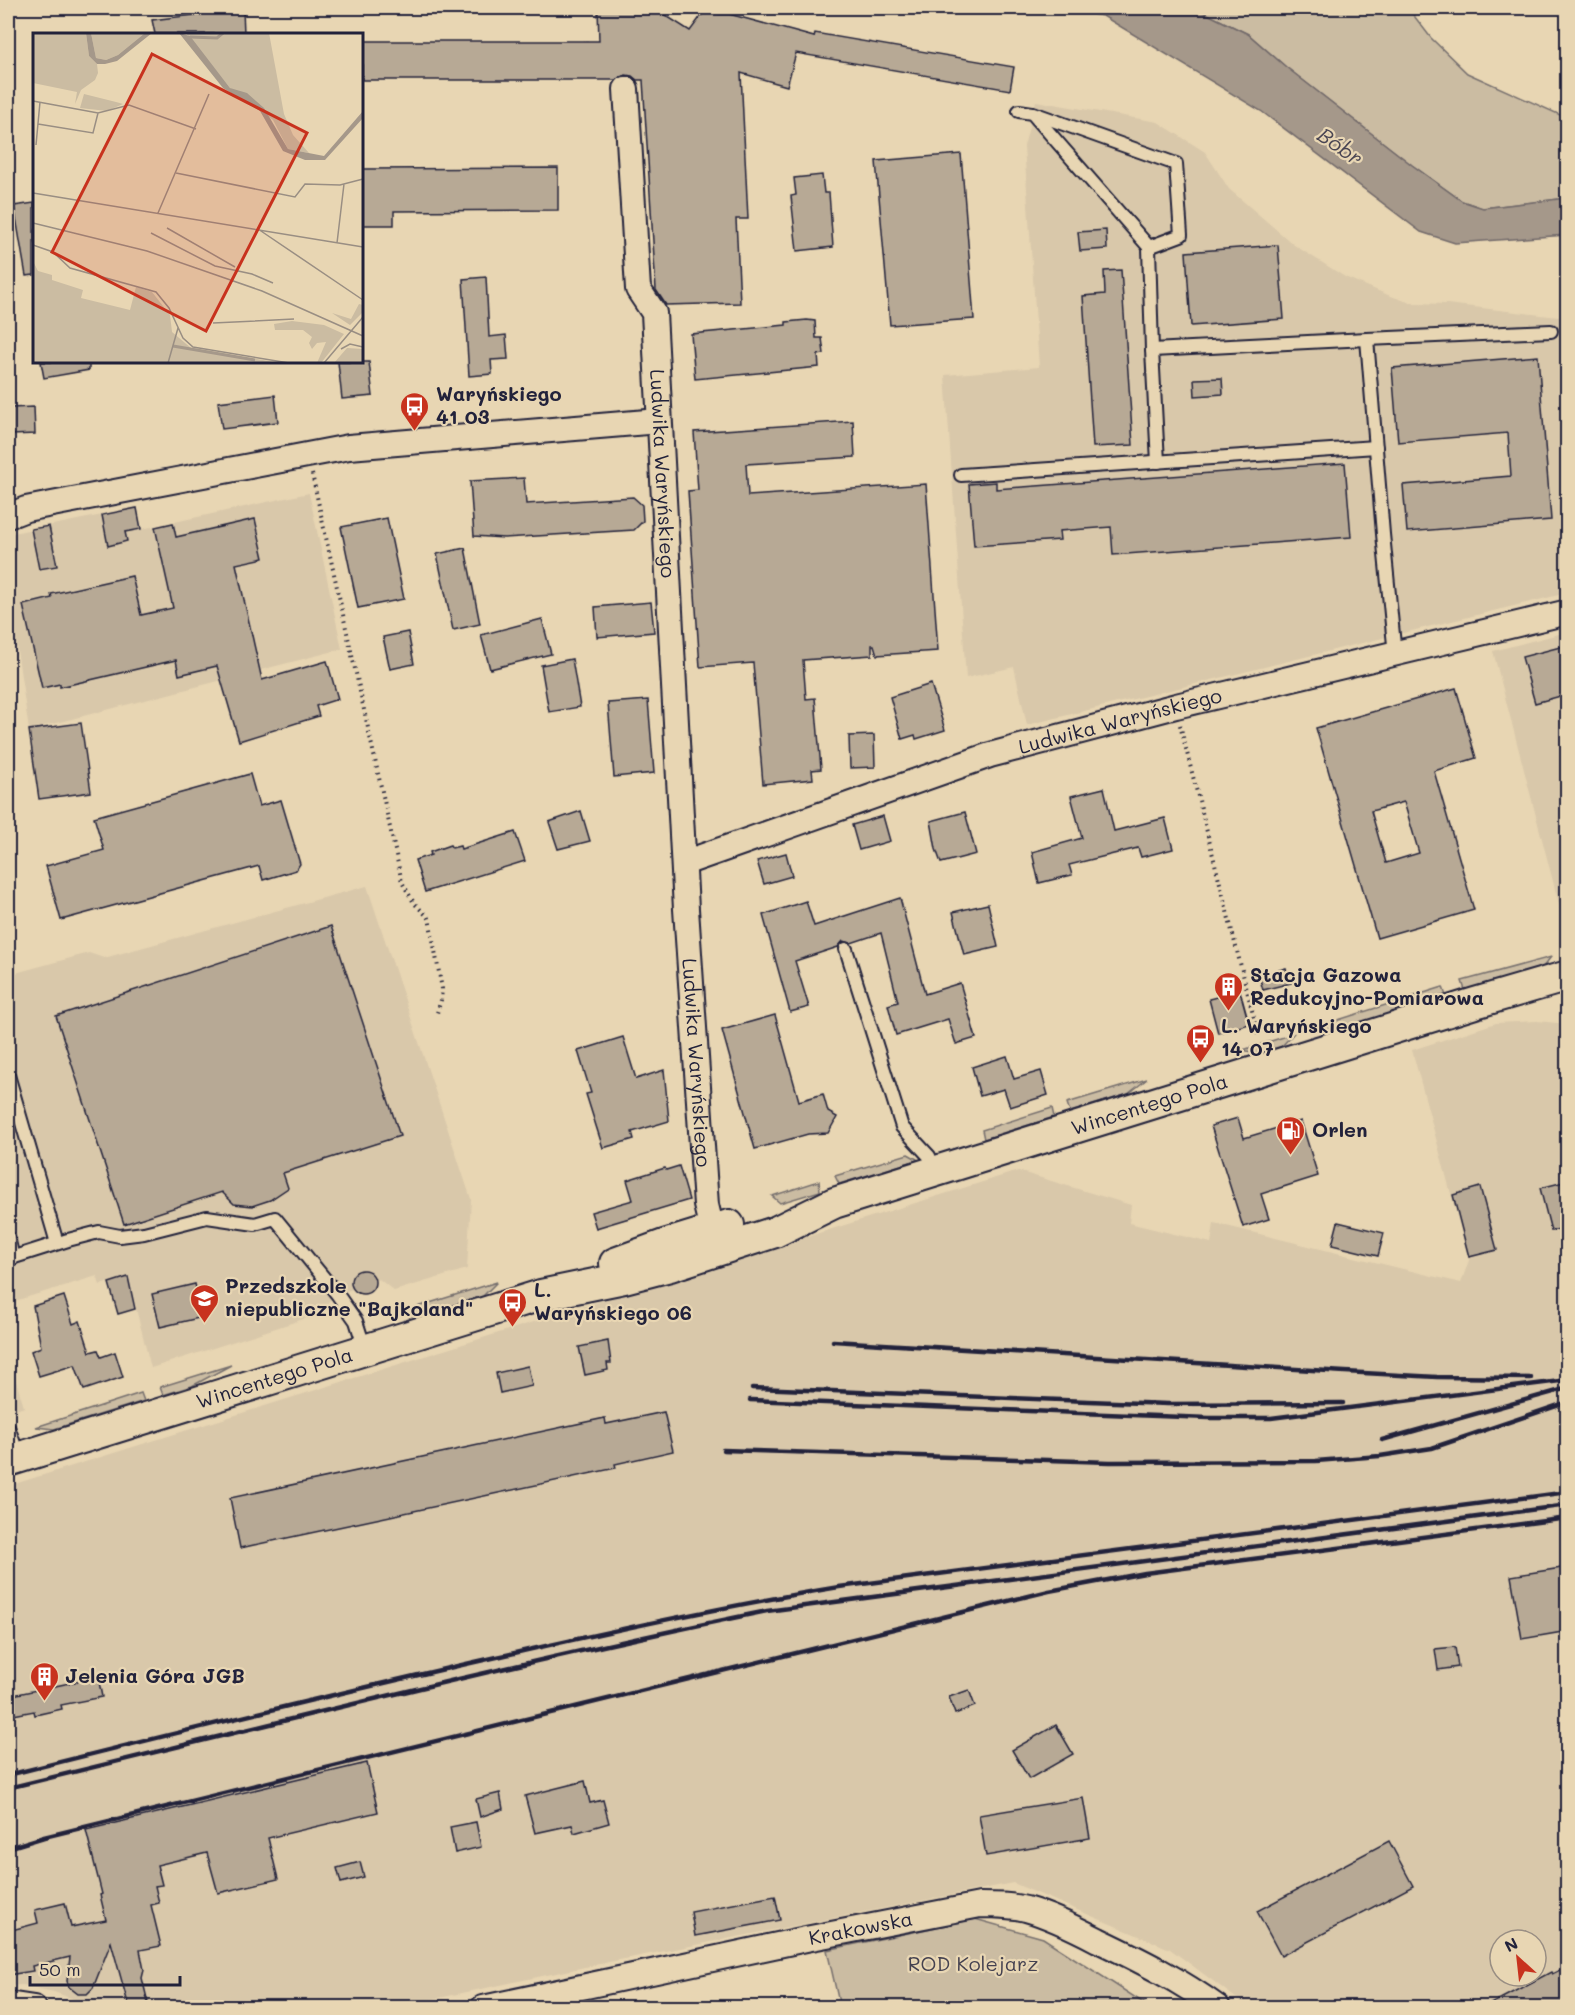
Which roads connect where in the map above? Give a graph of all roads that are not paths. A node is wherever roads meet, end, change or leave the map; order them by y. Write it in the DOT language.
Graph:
graph roads {
  1 [pos="626,88"];
  2 [pos="1019,111"];
  3 [pos="1032,113"];
  4 [pos="1149,247"];
  5 [pos="1551,331"];
  6 [pos="1367,339"];
  7 [pos="1152,350"];
  8 [pos="659,422"];
  9 [pos="1376,447"];
  10 [pos="1158,462"];
  11 [pos="961,475"];
  12 [pos="8,516"];
  13 [pos="1568,612"];
  14 [pos="1395,655"];
  15 [pos="684,863"];
  16 [pos="846,949"];
  17 [pos="1568,976"];
  18 [pos="8,1075"];
  19 [pos="934,1172"];
  20 [pos="8,1237"];
  21 [pos="57,1243"];
  22 [pos="706,1243"];
  23 [pos="10,1258"];
  24 [pos="365,1349"];
  25 [pos="8,1427"];
  26 [pos="13,1459"];
  27 [pos="8,2004"];
  28 [pos="1206,2004"];
  29 [pos="34,2007"];
  30 [pos="483,2007"];
  1 -- 8 [label="street, Ludwika Waryńskiego"];
  2 -- 3 [label="lane"];
  3 -- 4 [label="lane"];
  3 -- 4 [label="lane"];
  4 -- 7 [label="lane"];
  5 -- 6 [label="lane"];
  6 -- 7 [label="lane"];
  6 -- 9 [label="lane"];
  7 -- 10 [label="lane"];
  8 -- 12 [label="street"];
  8 -- 15 [label="street, Ludwika Waryńskiego"];
  9 -- 10 [label="lane"];
  9 -- 14 [label="lane"];
  10 -- 11 [label="lane"];
  13 -- 14 [label="street, Ludwika Waryńskiego"];
  14 -- 15 [label="street, Ludwika Waryńskiego"];
  15 -- 22 [label="street, Ludwika Waryńskiego"];
  16 -- 19 [label="lane"];
  17 -- 19 [label="street, Wincentego Pola"];
  18 -- 21 [label="lane"];
  19 -- 22 [label="street, Wincentego Pola"];
  20 -- 23 [label="lane"];
  21 -- 23 [label="lane"];
  21 -- 24 [label="lane"];
  22 -- 24 [label="street, Wincentego Pola"];
  24 -- 26 [label="street, Wincentego Pola"];
  25 -- 26 [label="lane"];
  27 -- 29 [label="street"];
  28 -- 30 [label="street, Krakowska"];
}
